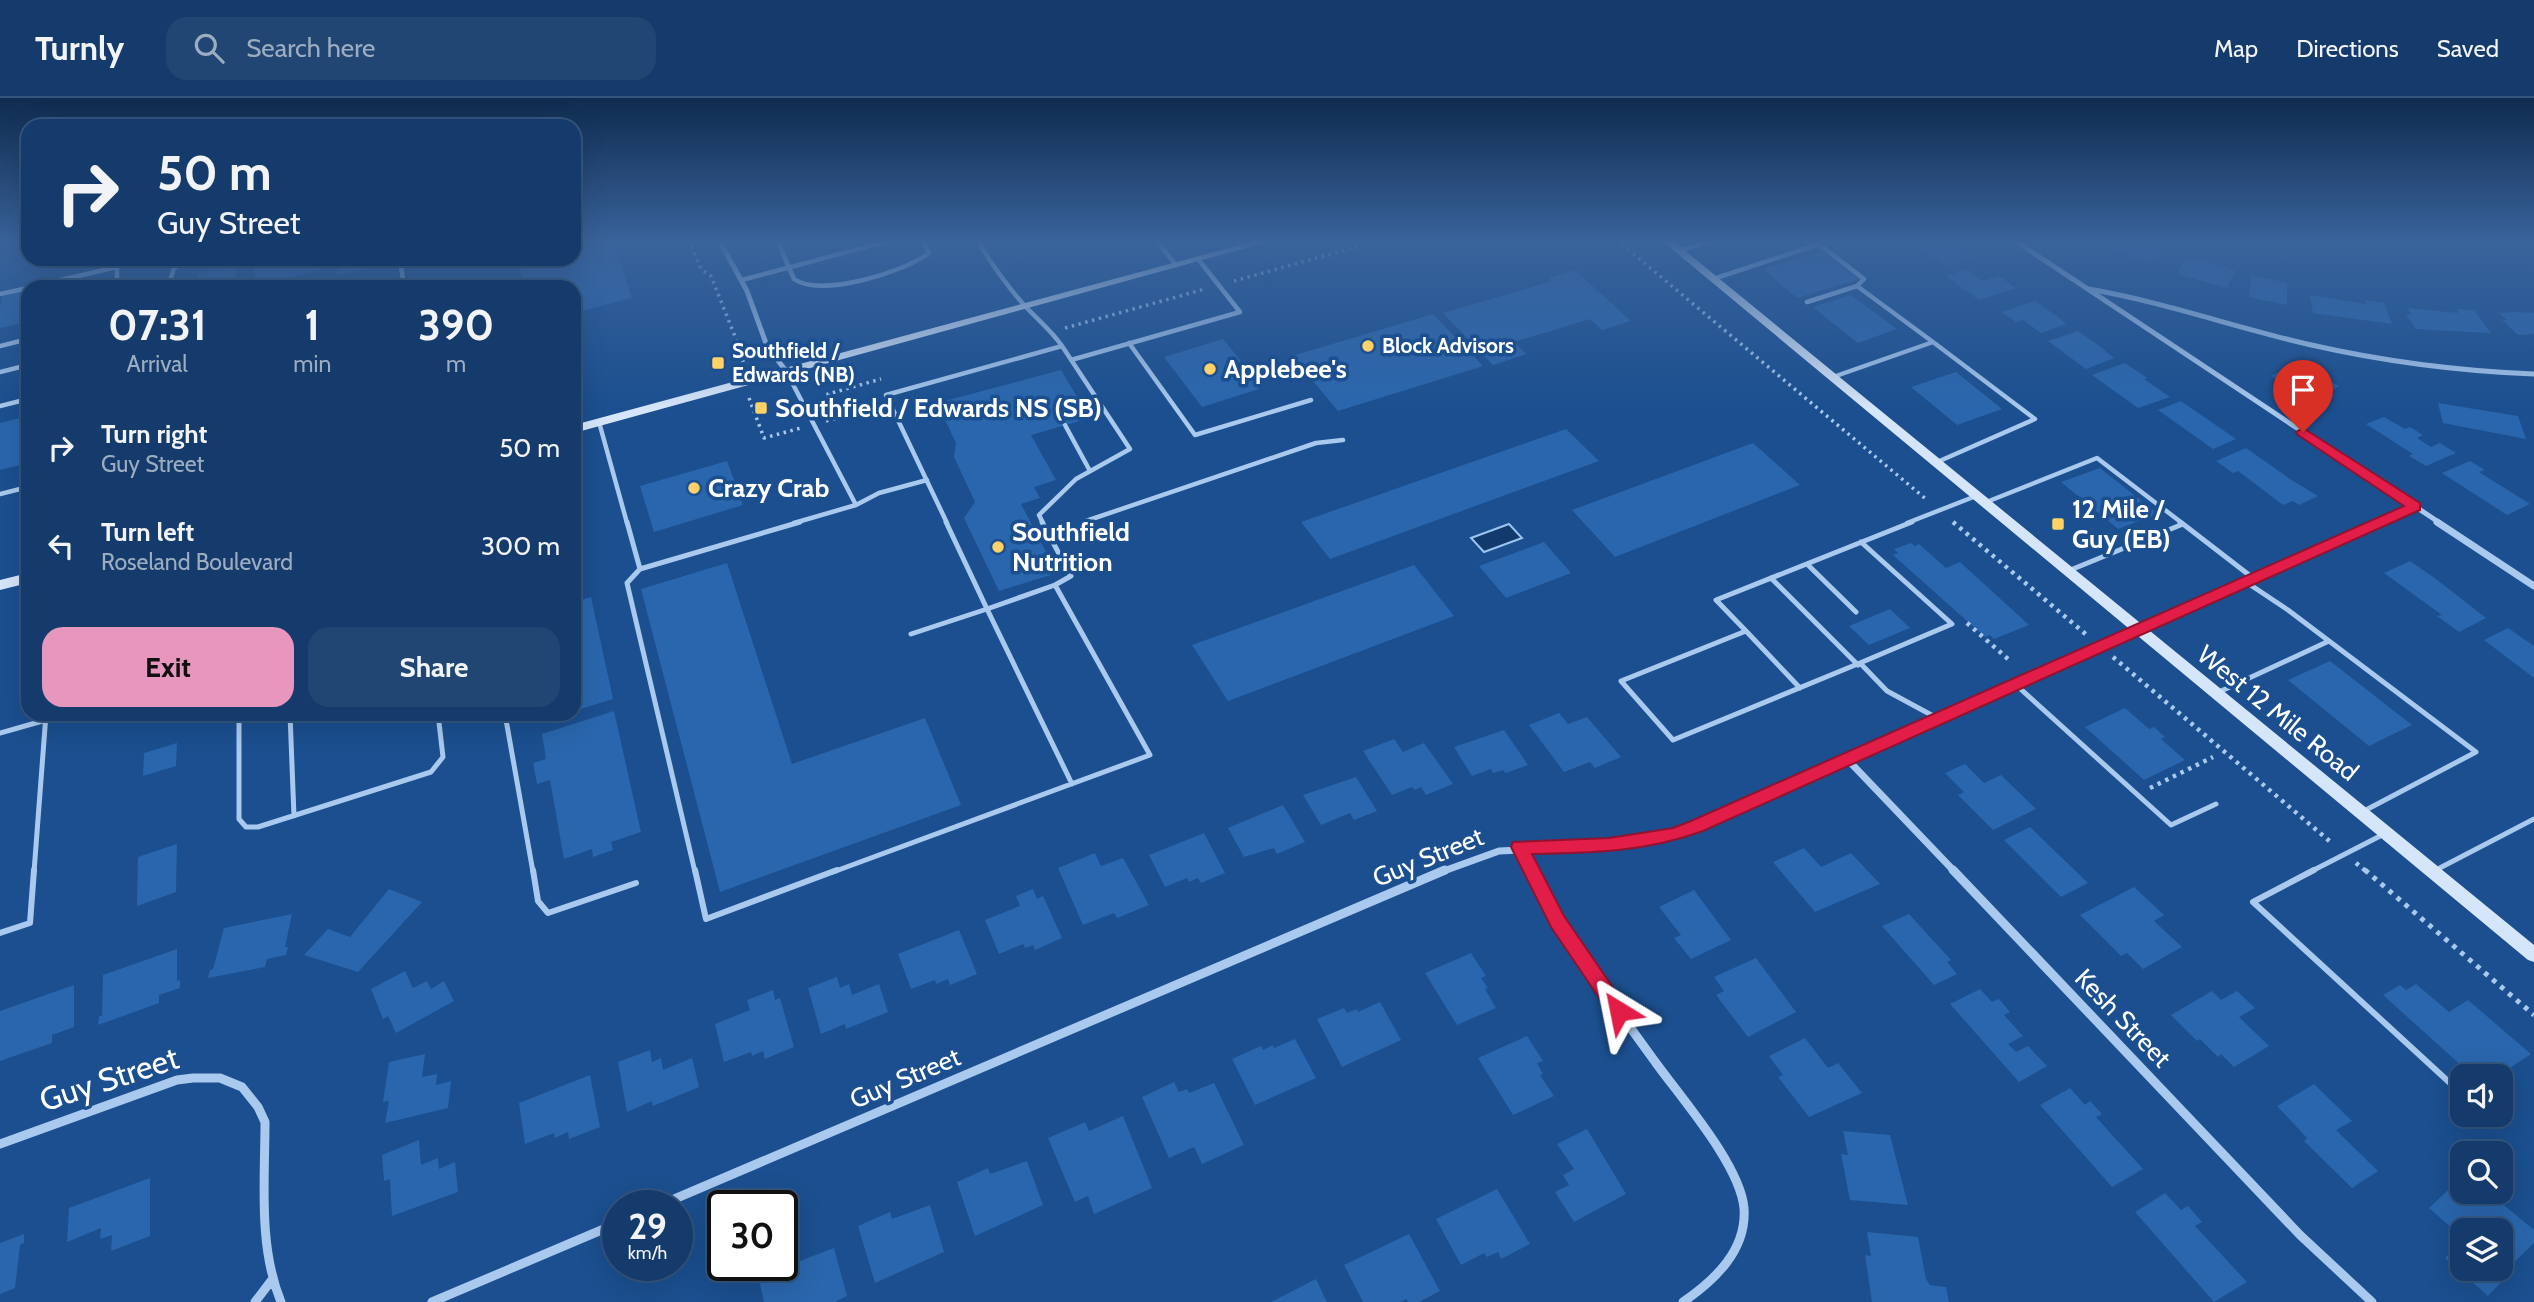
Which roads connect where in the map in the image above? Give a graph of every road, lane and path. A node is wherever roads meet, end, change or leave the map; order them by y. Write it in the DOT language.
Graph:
graph roads {
  1 [pos="719,296"];
  2 [pos="748,296"];
  3 [pos="1017,296"];
  4 [pos="1061,296"];
  5 [pos="1227,296"];
  6 [pos="1684,296"];
  7 [pos="1734,296"];
  8 [pos="1825,296"];
  9 [pos="1871,296"];
  10 [pos="2099,296"];
  11 [pos="2131,296"];
  12 [pos="1807,302"];
  13 [pos="1025,306"];
  14 [pos="21,341"];
  15 [pos="1933,342"];
  16 [pos="1129,344"];
  17 [pos="0,346"];
  18 [pos="1062,346"];
  19 [pos="742,354"];
  20 [pos="1072,360"];
  21 [pos="21,367"];
  22 [pos="0,372"];
  23 [pos="786,372"];
  24 [pos="2534,374"];
  25 [pos="1831,377"];
  26 [pos="1311,400"];
  27 [pos="21,401"];
  28 [pos="0,406"];
  29 [pos="750,407"];
  30 [pos="599,422"];
  31 [pos="1065,425"];
  32 [pos="581,427"];
  33 [pos="800,428"];
  34 [pos="1343,440"];
  35 [pos="1935,463"];
  36 [pos="1090,471"];
  37 [pos="927,480"];
  38 [pos="21,489"];
  39 [pos="0,494"];
  40 [pos="1980,500"];
  41 [pos="856,505"];
  42 [pos="2415,507"];
  43 [pos="1940,511"];
  44 [pos="1086,520"];
  45 [pos="2183,524"];
  46 [pos="1861,542"];
  47 [pos="1807,564"];
  48 [pos="639,569"];
  49 [pos="2068,572"];
  50 [pos="1771,578"];
  51 [pos="2249,579"];
  52 [pos="21,580"];
  53 [pos="0,585"];
  54 [pos="1055,585"];
  55 [pos="2534,586"];
  56 [pos="987,608"];
  57 [pos="1856,612"];
  58 [pos="1959,616"];
  59 [pos="2137,629"];
  60 [pos="1746,631"];
  61 [pos="2081,631"];
  62 [pos="911,634"];
  63 [pos="2329,641"];
  64 [pos="2008,659"];
  65 [pos="2120,663"];
  66 [pos="1859,664"];
  67 [pos="2015,684"];
  68 [pos="1800,688"];
  69 [pos="2216,694"];
  70 [pos="1937,718"];
  71 [pos="34,721"];
  72 [pos="46,721"];
  73 [pos="239,721"];
  74 [pos="290,721"];
  75 [pos="439,721"];
  76 [pos="506,721"];
  77 [pos="0,733"];
  78 [pos="2213,757"];
  79 [pos="1847,759"];
  80 [pos="1072,784"];
  81 [pos="2141,785"];
  82 [pos="2216,804"];
  83 [pos="2361,813"];
  84 [pos="294,816"];
  85 [pos="2534,819"];
  86 [pos="2386,833"];
  87 [pos="1519,847"];
  88 [pos="2345,854"];
  89 [pos="2433,872"];
  90 [pos="636,883"];
  91 [pos="0,933"];
  92 [pos="2534,955"];
  93 [pos="2534,1015"];
  94 [pos="2450,1083"];
  95 [pos="0,1144"];
  96 [pos="693,1191"];
  97 [pos="602,1230"];
  98 [pos="271,1281"];
  99 [pos="255,1302"];
  100 [pos="281,1302"];
  101 [pos="432,1302"];
  102 [pos="1683,1302"];
  103 [pos="2372,1302"];
  1 -- 19 [label="path"];
  2 -- 23 [label="street"];
  3 -- 13 [label="lane"];
  4 -- 13 [label="main road"];
  5 -- 16 [label="lane"];
  6 -- 43 [label="path"];
  7 -- 25 [label="main road, West 12 Mile Road"];
  8 -- 12 [label="lane"];
  9 -- 15 [label="lane"];
  10 -- 42 [label="street"];
  11 -- 24 [label="street"];
  13 -- 18 [label="lane"];
  13 -- 23 [label="main road"];
  14 -- 17 [label="lane"];
  15 -- 25 [label="lane"];
  15 -- 35 [label="lane"];
  16 -- 20 [label="lane"];
  16 -- 26 [label="lane"];
  18 -- 20 [label="lane"];
  18 -- 37 [label="lane"];
  20 -- 36 [label="lane"];
  21 -- 22 [label="lane"];
  23 -- 30 [label="main road"];
  23 -- 41 [label="lane"];
  25 -- 35 [label="main road, West 12 Mile Road"];
  27 -- 28 [label="lane"];
  29 -- 33 [label="path"];
  30 -- 32 [label="main road"];
  30 -- 48 [label="lane"];
  31 -- 36 [label="lane"];
  34 -- 44 [label="lane"];
  35 -- 40 [label="main road, West 12 Mile Road"];
  36 -- 54 [label="lane"];
  37 -- 41 [label="lane"];
  37 -- 56 [label="lane"];
  38 -- 39 [label="lane"];
  40 -- 43 [label="lane"];
  40 -- 45 [label="lane"];
  40 -- 49 [label="main road, West 12 Mile Road"];
  41 -- 48 [label="lane"];
  42 -- 51 [label="street, Guy Street"];
  42 -- 55 [label="street"];
  43 -- 46 [label="lane"];
  43 -- 61 [label="path"];
  45 -- 49 [label="lane"];
  45 -- 51 [label="lane"];
  46 -- 47 [label="lane"];
  46 -- 66 [label="lane"];
  47 -- 50 [label="lane"];
  47 -- 57 [label="lane"];
  48 -- 80 [label="lane"];
  49 -- 59 [label="main road, West 12 Mile Road"];
  50 -- 60 [label="lane"];
  50 -- 66 [label="lane"];
  51 -- 59 [label="street, Guy Street"];
  51 -- 63 [label="lane"];
  52 -- 53 [label="main road"];
  54 -- 56 [label="lane"];
  54 -- 80 [label="lane"];
  56 -- 62 [label="lane"];
  56 -- 80 [label="lane"];
  58 -- 64 [label="path"];
  59 -- 67 [label="street, Guy Street"];
  59 -- 69 [label="main road, West 12 Mile Road"];
  60 -- 68 [label="lane"];
  60 -- 68 [label="lane"];
  63 -- 69 [label="lane"];
  63 -- 83 [label="lane"];
  65 -- 88 [label="path"];
  66 -- 68 [label="lane"];
  66 -- 70 [label="lane"];
  67 -- 70 [label="street, Guy Street"];
  67 -- 82 [label="lane"];
  69 -- 83 [label="main road, West 12 Mile Road"];
  70 -- 79 [label="street, Guy Street"];
  71 -- 77 [label="lane"];
  72 -- 91 [label="lane"];
  73 -- 84 [label="lane"];
  74 -- 84 [label="lane"];
  75 -- 84 [label="lane"];
  76 -- 90 [label="lane"];
  78 -- 81 [label="path"];
  79 -- 87 [label="street, Guy Street"];
  79 -- 103 [label="street, Kesh Street"];
  83 -- 86 [label="main road, West 12 Mile Road"];
  85 -- 89 [label="lane"];
  86 -- 88 [label="lane"];
  86 -- 89 [label="main road, West 12 Mile Road"];
  87 -- 96 [label="street, Guy Street"];
  87 -- 102 [label="street"];
  88 -- 93 [label="path"];
  88 -- 94 [label="lane"];
  89 -- 92 [label="main road, West 12 Mile Road"];
  95 -- 98 [label="street, Guy Street"];
  97 -- 101 [label="street"];
  98 -- 99 [label="street"];
  98 -- 100 [label="street, Guy Street"];
}
